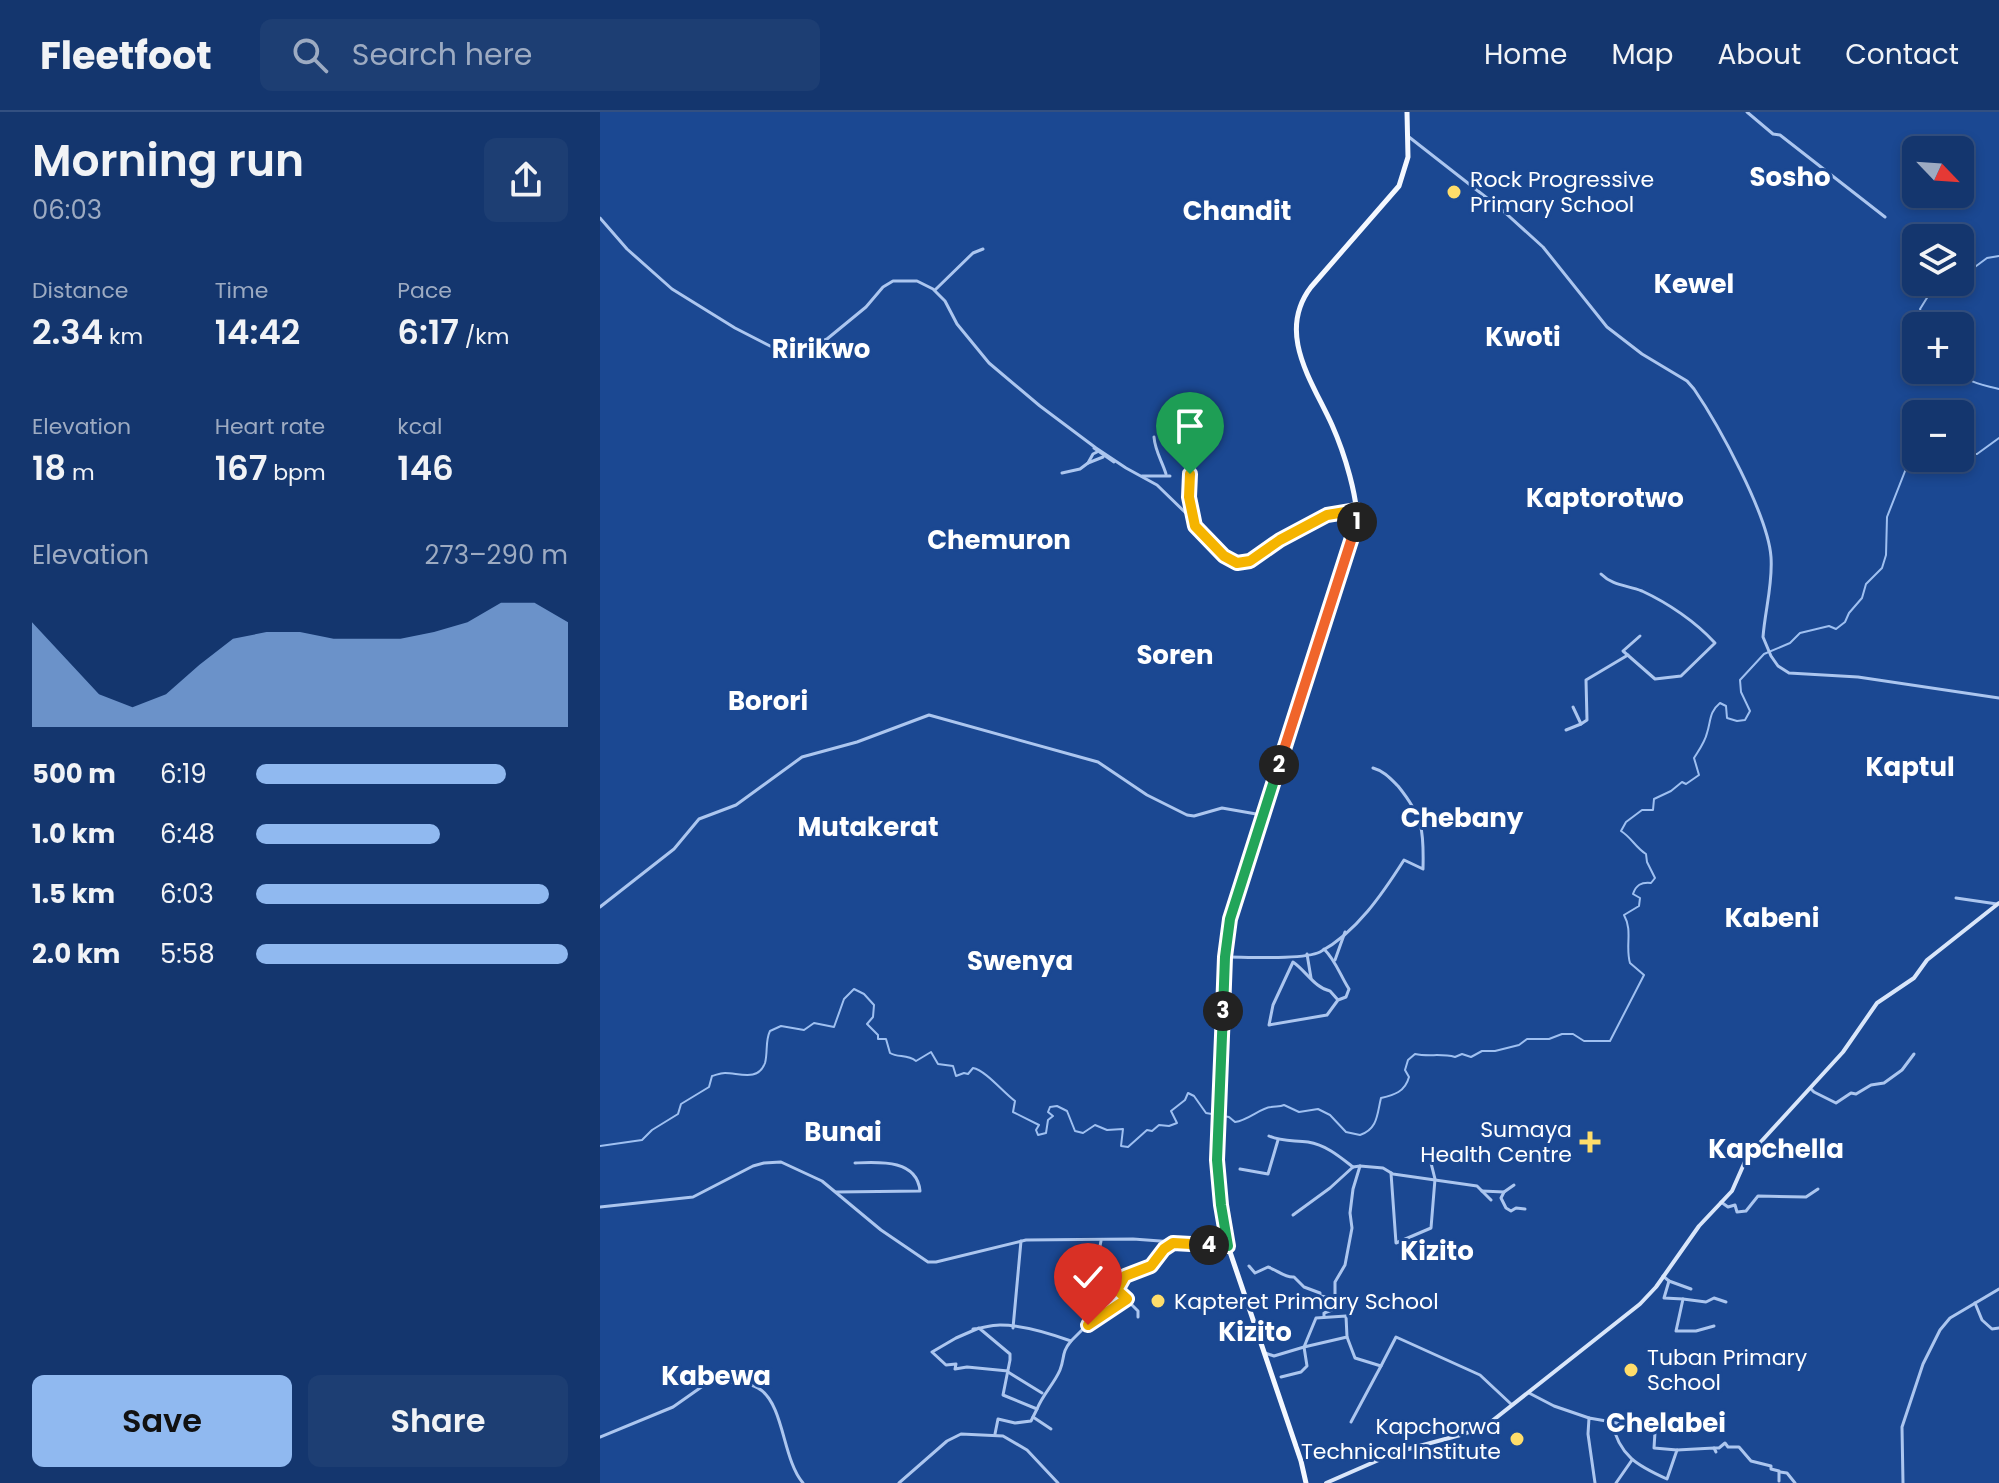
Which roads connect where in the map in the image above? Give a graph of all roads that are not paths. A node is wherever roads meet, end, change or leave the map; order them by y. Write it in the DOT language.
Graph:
graph roads {
  1 [pos="1407,112"];
  2 [pos="1747,112"];
  3 [pos="1409,137"];
  4 [pos="1885,217"];
  5 [pos="600,218"];
  6 [pos="983,249"];
  7 [pos="935,290"];
  8 [pos="1080,436"];
  9 [pos="1154,437"];
  10 [pos="1099,452"];
  11 [pos="1192,455"];
  12 [pos="1104,457"];
  13 [pos="1088,463"];
  14 [pos="1062,473"];
  15 [pos="1140,476"];
  16 [pos="1357,510"];
  17 [pos="1191,518"];
  18 [pos="1601,574"];
  19 [pos="1640,636"];
  20 [pos="1628,655"];
  21 [pos="1999,688"];
  22 [pos="1997,697"];
  23 [pos="1573,707"];
  24 [pos="1581,724"];
  25 [pos="1566,730"];
  26 [pos="1373,768"];
  27 [pos="1262,815"];
  28 [pos="1956,898"];
  29 [pos="1998,904"];
  30 [pos="600,907"];
  31 [pos="1345,932"];
  32 [pos="1324,949"];
  33 [pos="1307,954"];
  34 [pos="1225,957"];
  35 [pos="1335,960"];
  36 [pos="1311,978"];
  37 [pos="1338,1000"];
  38 [pos="1914,1054"];
  39 [pos="1810,1088"];
  40 [pos="1269,1136"];
  41 [pos="1278,1140"];
  42 [pos="855,1163"];
  43 [pos="1431,1163"];
  44 [pos="1360,1166"];
  45 [pos="1353,1167"];
  46 [pos="1240,1169"];
  47 [pos="1391,1173"];
  48 [pos="1435,1179"];
  49 [pos="1514,1185"];
  50 [pos="1818,1189"];
  51 [pos="1482,1191"];
  52 [pos="833,1192"];
  53 [pos="1504,1192"];
  54 [pos="1491,1200"];
  55 [pos="1721,1202"];
  56 [pos="600,1207"];
  57 [pos="1525,1209"];
  58 [pos="1293,1215"];
  59 [pos="1021,1241"];
  60 [pos="1101,1241"];
  61 [pos="1173,1243"];
  62 [pos="1228,1246"];
  63 [pos="1249,1266"];
  64 [pos="1094,1276"];
  65 [pos="1663,1276"];
  66 [pos="1669,1281"];
  67 [pos="1691,1289"];
  68 [pos="1999,1289"];
  69 [pos="1335,1298"];
  70 [pos="1127,1299"];
  71 [pos="1683,1299"];
  72 [pos="1726,1302"];
  73 [pos="1975,1303"];
  74 [pos="1138,1317"];
  75 [pos="1324,1317"];
  76 [pos="1714,1326"];
  77 [pos="979,1328"];
  78 [pos="1013,1328"];
  79 [pos="1999,1328"];
  80 [pos="973,1329"];
  81 [pos="1347,1337"];
  82 [pos="1071,1341"];
  83 [pos="1304,1347"];
  84 [pos="1265,1353"];
  85 [pos="1381,1366"];
  86 [pos="1008,1372"];
  87 [pos="1281,1377"];
  88 [pos="1529,1393"];
  89 [pos="1043,1394"];
  90 [pos="1513,1406"];
  91 [pos="1037,1409"];
  92 [pos="1033,1417"];
  93 [pos="1589,1418"];
  94 [pos="1351,1422"];
  95 [pos="1612,1422"];
  96 [pos="1051,1429"];
  97 [pos="995,1436"];
  98 [pos="600,1437"];
  99 [pos="1677,1450"];
  100 [pos="1633,1459"];
  101 [pos="1779,1471"];
  102 [pos="1779,1481"];
  103 [pos="803,1483"];
  104 [pos="899,1483"];
  105 [pos="1058,1483"];
  106 [pos="1306,1483"];
  107 [pos="1326,1483"];
  108 [pos="1595,1483"];
  109 [pos="1616,1483"];
  110 [pos="1795,1483"];
  111 [pos="1903,1483"];
  1 -- 3 [label="main road"];
  2 -- 4 [label="street"];
  3 -- 16 [label="main road"];
  3 -- 22 [label="street"];
  5 -- 7 [label="street"];
  6 -- 7 [label="street"];
  7 -- 8 [label="street"];
  8 -- 10 [label="street"];
  8 -- 15 [label="street"];
  9 -- 15 [label="street"];
  10 -- 12 [label="street"];
  10 -- 13 [label="street"];
  11 -- 17 [label="street"];
  12 -- 13 [label="street"];
  12 -- 15 [label="street"];
  13 -- 14 [label="street"];
  15 -- 17 [label="street"];
  16 -- 17 [label="street"];
  16 -- 27 [label="main road"];
  18 -- 20 [label="street"];
  19 -- 20 [label="street"];
  20 -- 24 [label="street"];
  21 -- 22 [label="street"];
  23 -- 24 [label="street"];
  24 -- 25 [label="street"];
  26 -- 31 [label="street"];
  27 -- 30 [label="street"];
  27 -- 34 [label="main road"];
  28 -- 29 [label="street"];
  29 -- 39 [label="street"];
  31 -- 32 [label="street"];
  31 -- 35 [label="street"];
  32 -- 33 [label="street"];
  32 -- 35 [label="street"];
  33 -- 34 [label="street"];
  33 -- 36 [label="street"];
  34 -- 62 [label="main road"];
  35 -- 37 [label="street"];
  36 -- 37 [label="street"];
  36 -- 37 [label="street"];
  38 -- 39 [label="street"];
  39 -- 55 [label="street"];
  40 -- 41 [label="street"];
  41 -- 45 [label="street"];
  41 -- 46 [label="street"];
  42 -- 52 [label="street"];
  43 -- 48 [label="street"];
  44 -- 45 [label="street"];
  44 -- 47 [label="street"];
  44 -- 69 [label="street"];
  45 -- 58 [label="street"];
  47 -- 48 [label="street"];
  47 -- 48 [label="street"];
  48 -- 51 [label="street"];
  49 -- 53 [label="street"];
  50 -- 55 [label="street"];
  51 -- 53 [label="street"];
  51 -- 54 [label="street"];
  52 -- 56 [label="street"];
  52 -- 59 [label="street"];
  53 -- 57 [label="street"];
  55 -- 65 [label="street"];
  59 -- 60 [label="street"];
  59 -- 78 [label="street"];
  60 -- 61 [label="street"];
  60 -- 64 [label="street"];
  61 -- 62 [label="street"];
  61 -- 70 [label="street"];
  62 -- 84 [label="main road"];
  63 -- 69 [label="street"];
  65 -- 66 [label="street"];
  65 -- 88 [label="street"];
  66 -- 67 [label="street"];
  66 -- 71 [label="street"];
  68 -- 73 [label="street"];
  69 -- 75 [label="street"];
  70 -- 74 [label="street"];
  70 -- 82 [label="street"];
  71 -- 72 [label="street"];
  71 -- 76 [label="street"];
  73 -- 79 [label="street"];
  73 -- 111 [label="street"];
  75 -- 81 [label="street"];
  75 -- 83 [label="street"];
  77 -- 78 [label="street"];
  77 -- 80 [label="street"];
  77 -- 86 [label="street"];
  77 -- 86 [label="street"];
  78 -- 82 [label="street"];
  81 -- 83 [label="street"];
  81 -- 85 [label="street"];
  82 -- 89 [label="street"];
  83 -- 84 [label="street"];
  83 -- 87 [label="street"];
  84 -- 106 [label="main road"];
  85 -- 90 [label="street"];
  85 -- 94 [label="street"];
  86 -- 89 [label="street"];
  86 -- 91 [label="street"];
  88 -- 90 [label="street"];
  88 -- 93 [label="street"];
  89 -- 91 [label="street"];
  90 -- 107 [label="street"];
  91 -- 92 [label="street"];
  92 -- 96 [label="street"];
  92 -- 97 [label="street"];
  93 -- 95 [label="street"];
  93 -- 108 [label="street"];
  95 -- 99 [label="street"];
  95 -- 100 [label="street"];
  97 -- 104 [label="street"];
  97 -- 105 [label="street"];
  98 -- 103 [label="street"];
  99 -- 100 [label="street"];
  99 -- 101 [label="street"];
  100 -- 109 [label="street"];
  101 -- 102 [label="street"];
  101 -- 110 [label="street"];
}
